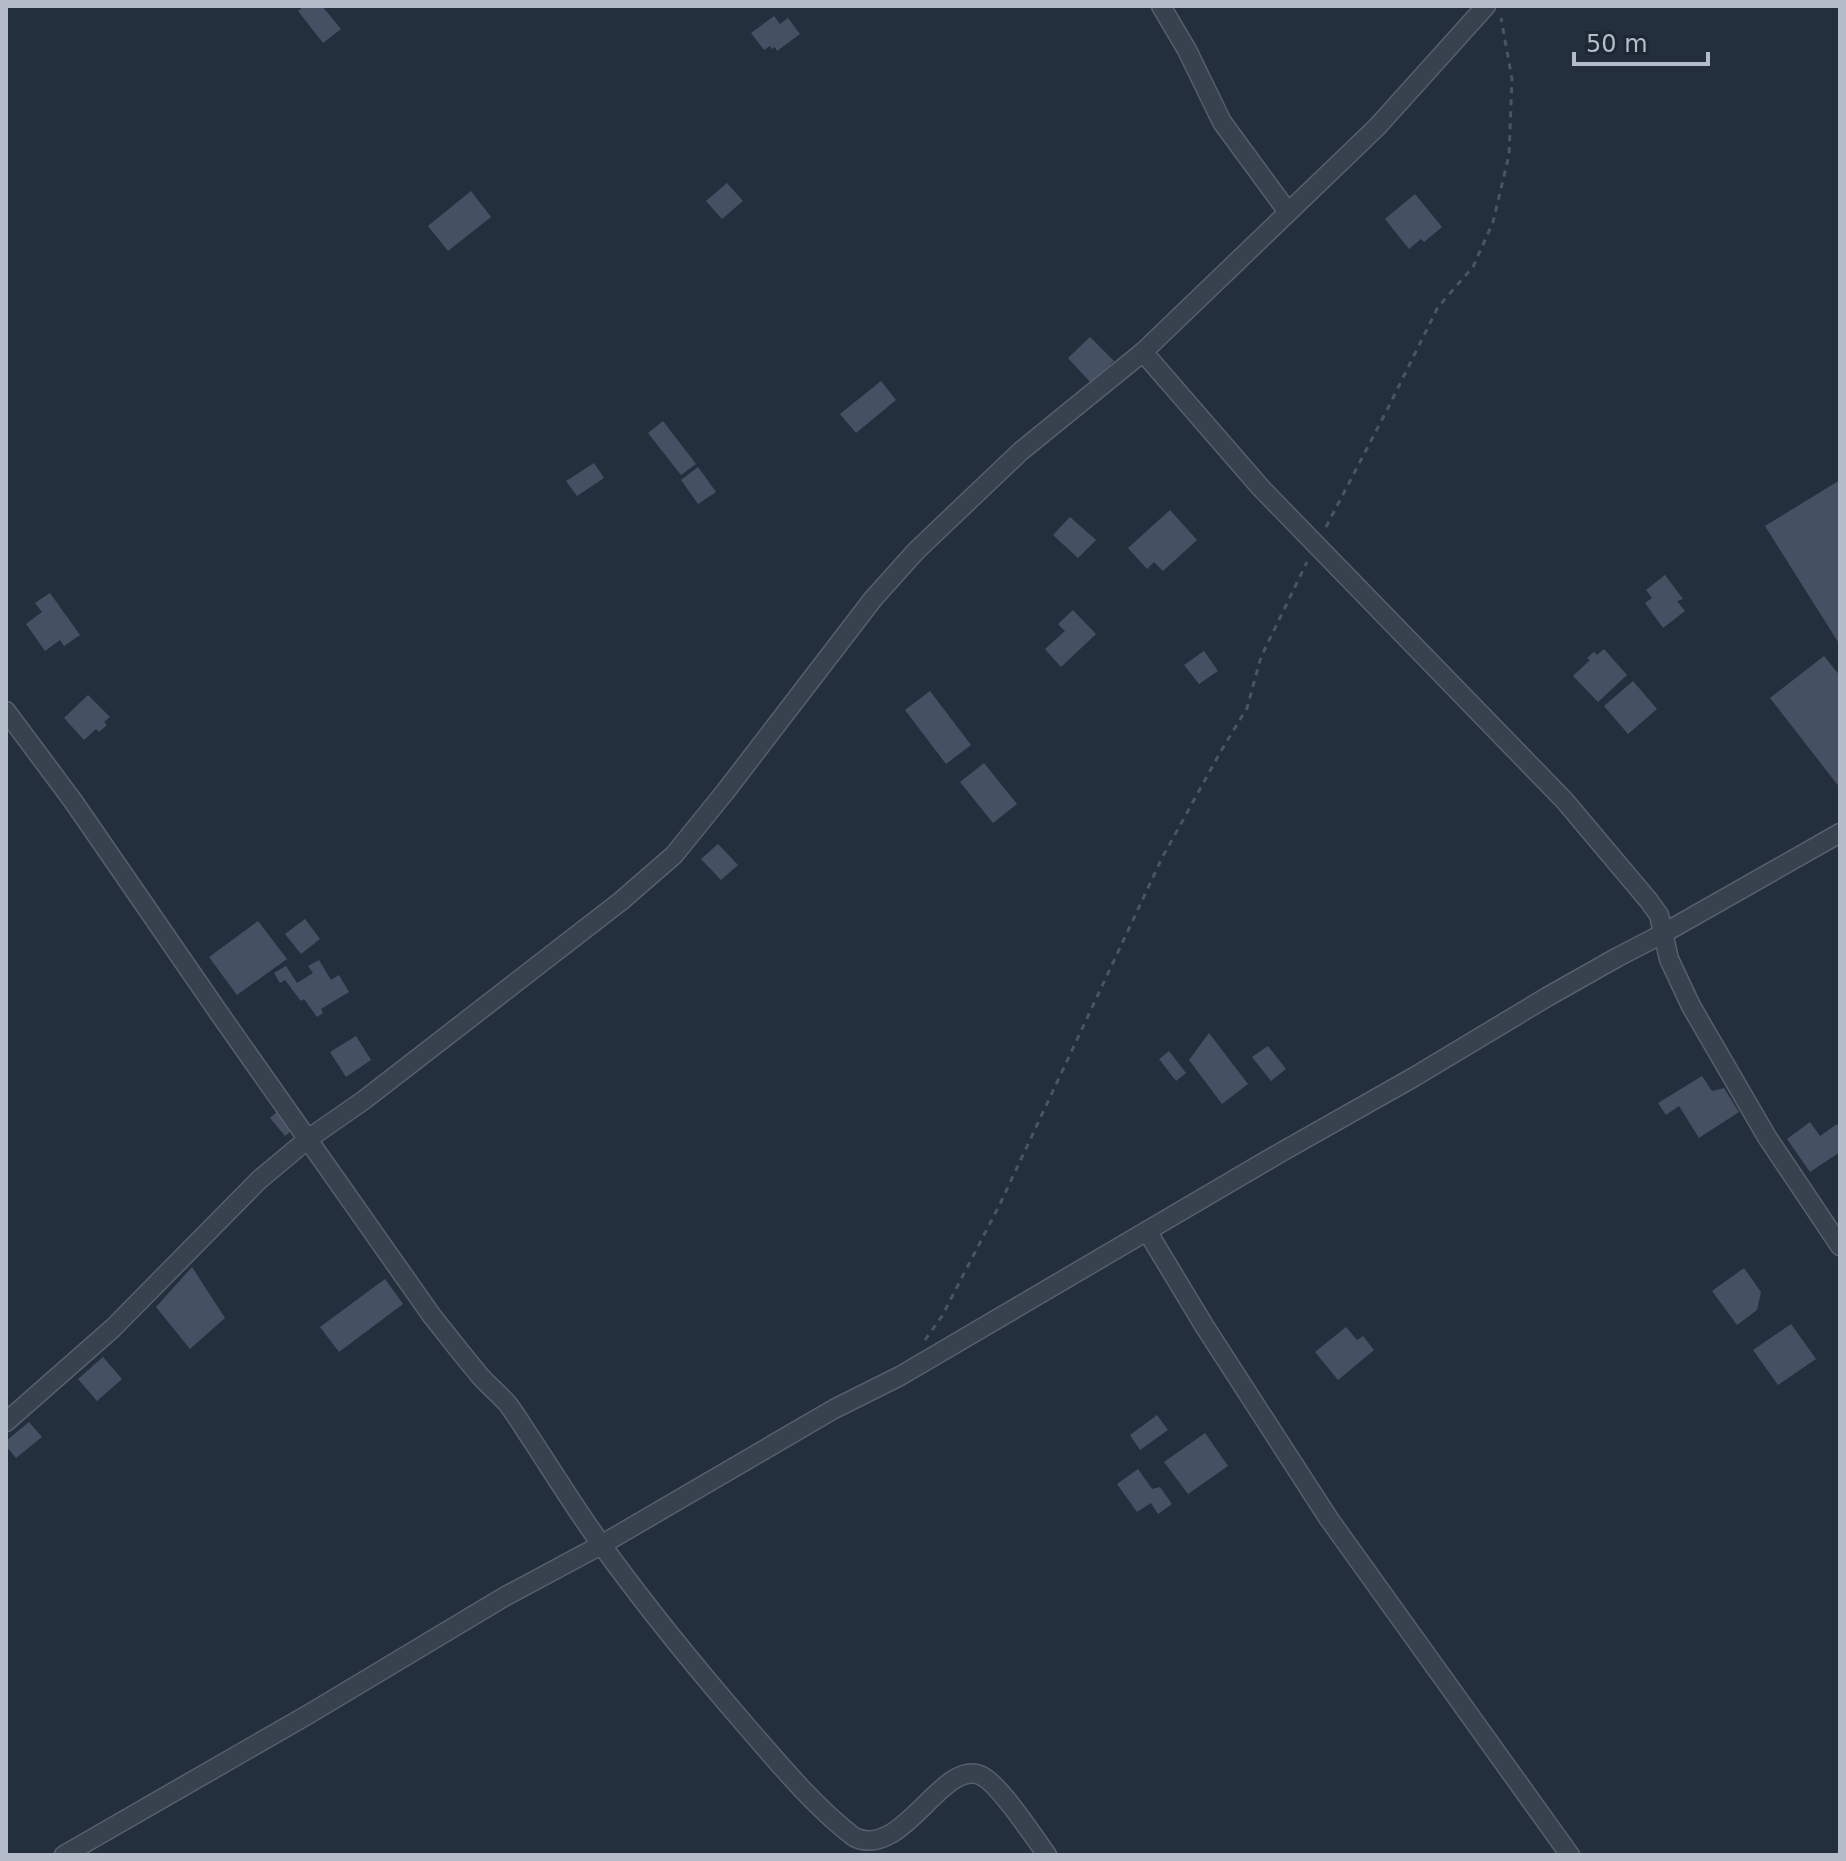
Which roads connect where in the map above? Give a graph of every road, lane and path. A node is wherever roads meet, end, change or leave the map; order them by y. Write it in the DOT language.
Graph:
graph roads {
  1 [pos="1161,6"];
  2 [pos="1486,6"];
  3 [pos="1499,6"];
  4 [pos="1288,212"];
  5 [pos="1143,352"];
  6 [pos="1316,545"];
  7 [pos="6,711"];
  8 [pos="1840,833"];
  9 [pos="1664,933"];
  10 [pos="308,1139"];
  11 [pos="1147,1231"];
  12 [pos="1840,1246"];
  13 [pos="925,1340"];
  14 [pos="6,1422"];
  15 [pos="601,1545"];
  16 [pos="64,1855"];
  17 [pos="1047,1855"];
  18 [pos="1570,1855"];
  1 -- 4 [label="street"];
  2 -- 4 [label="street"];
  3 -- 6 [label="path"];
  4 -- 5 [label="street"];
  5 -- 6 [label="street"];
  5 -- 10 [label="street"];
  6 -- 9 [label="street"];
  6 -- 13 [label="path"];
  7 -- 10 [label="street"];
  8 -- 9 [label="street"];
  9 -- 11 [label="street"];
  9 -- 12 [label="street"];
  10 -- 14 [label="street"];
  10 -- 15 [label="street"];
  11 -- 15 [label="street"];
  11 -- 18 [label="street"];
  15 -- 16 [label="street"];
  15 -- 17 [label="street"];
}
